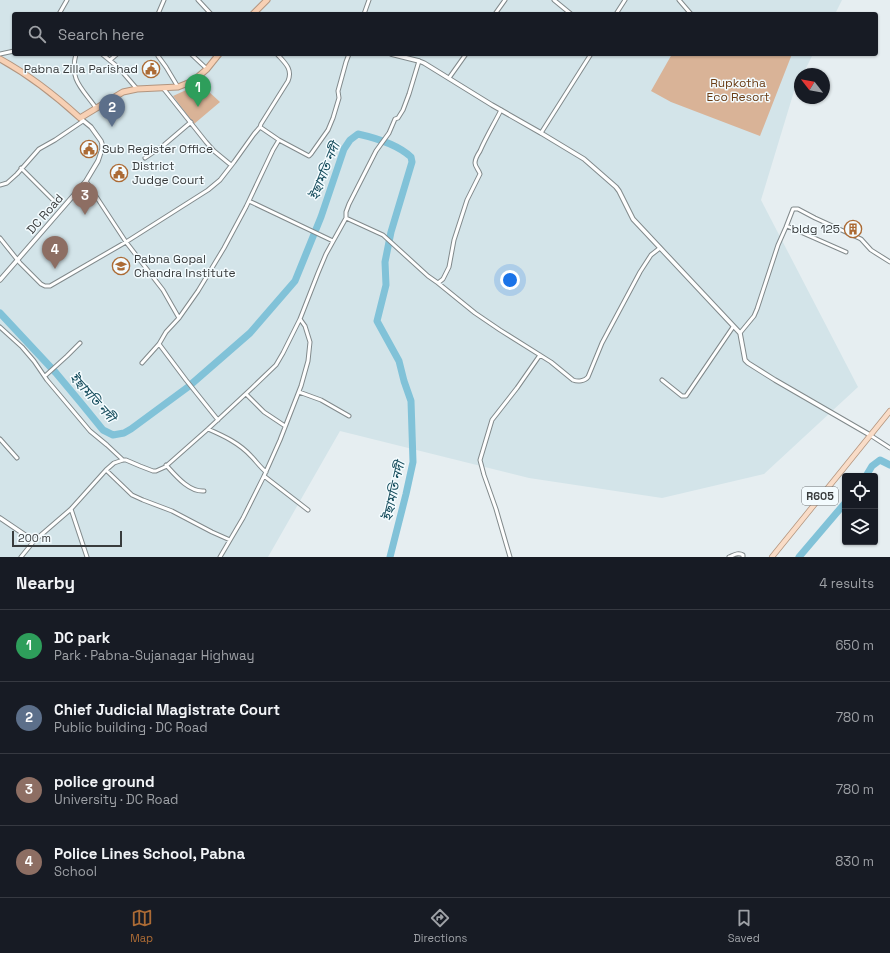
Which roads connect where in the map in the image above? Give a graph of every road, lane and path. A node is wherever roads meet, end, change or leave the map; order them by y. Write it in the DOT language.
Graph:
graph roads {
  1 [pos="66,0"];
  2 [pos="164,0"];
  3 [pos="198,0"];
  4 [pos="267,0"];
  5 [pos="369,0"];
  6 [pos="505,0"];
  7 [pos="554,0"];
  8 [pos="625,0"];
  9 [pos="678,0"];
  10 [pos="60,12"];
  11 [pos="159,12"];
  12 [pos="209,12"];
  13 [pos="255,12"];
  14 [pos="365,12"];
  15 [pos="496,12"];
  16 [pos="569,12"];
  17 [pos="617,12"];
  18 [pos="689,12"];
  19 [pos="12,51"];
  20 [pos="0,54"];
  21 [pos="76,56"];
  22 [pos="105,56"];
  23 [pos="115,56"];
  24 [pos="158,56"];
  25 [pos="194,56"];
  26 [pos="218,56"];
  27 [pos="279,56"];
  28 [pos="348,56"];
  29 [pos="399,56"];
  30 [pos="465,56"];
  31 [pos="589,56"];
  32 [pos="0,59"];
  33 [pos="110,60"];
  34 [pos="419,61"];
  35 [pos="207,70"];
  36 [pos="449,78"];
  37 [pos="178,87"];
  38 [pos="163,88"];
  39 [pos="137,89"];
  40 [pos="96,108"];
  41 [pos="501,110"];
  42 [pos="82,119"];
  43 [pos="191,122"];
  44 [pos="260,127"];
  45 [pos="541,133"];
  46 [pos="279,140"];
  47 [pos="145,158"];
  48 [pos="231,165"];
  49 [pos="21,168"];
  50 [pos="86,181"];
  51 [pos="0,185"];
  52 [pos="249,201"];
  53 [pos="55,202"];
  54 [pos="346,218"];
  55 [pos="787,226"];
  56 [pos="0,238"];
  57 [pos="333,241"];
  58 [pos="126,242"];
  59 [pos="660,248"];
  60 [pos="846,252"];
  61 [pos="19,261"];
  62 [pos="890,262"];
  63 [pos="0,280"];
  64 [pos="438,283"];
  65 [pos="179,318"];
  66 [pos="300,319"];
  67 [pos="0,327"];
  68 [pos="733,327"];
  69 [pos="740,333"];
  70 [pos="80,342"];
  71 [pos="159,344"];
  72 [pos="540,355"];
  73 [pos="142,363"];
  74 [pos="44,376"];
  75 [pos="662,380"];
  76 [pos="299,392"];
  77 [pos="246,394"];
  78 [pos="890,411"];
  79 [pos="349,416"];
  80 [pos="218,420"];
  81 [pos="285,426"];
  82 [pos="208,429"];
  83 [pos="870,435"];
  84 [pos="0,439"];
  85 [pos="890,448"];
  86 [pos="17,458"];
  87 [pos="123,460"];
  88 [pos="166,465"];
  89 [pos="106,470"];
  90 [pos="266,472"];
  91 [pos="264,476"];
  92 [pos="204,491"];
  93 [pos="71,509"];
  94 [pos="308,510"];
  95 [pos="0,518"];
  96 [pos="230,540"];
  97 [pos="34,541"];
  98 [pos="21,557"];
  99 [pos="87,557"];
  100 [pos="220,557"];
  101 [pos="510,557"];
  102 [pos="729,557"];
  103 [pos="743,557"];
  104 [pos="772,557"];
  1 -- 10 [label="street"];
  2 -- 11 [label="street"];
  3 -- 12 [label="street"];
  4 -- 13 [label="highway"];
  5 -- 14 [label="street"];
  6 -- 15 [label="street"];
  7 -- 16 [label="street"];
  8 -- 17 [label="street"];
  9 -- 18 [label="street"];
  19 -- 20 [label="street"];
  21 -- 40 [label="street"];
  22 -- 33 [label="street"];
  23 -- 33 [label="street"];
  24 -- 37 [label="street"];
  25 -- 35 [label="street"];
  26 -- 35 [label="highway"];
  27 -- 44 [label="street"];
  28 -- 46 [label="street"];
  29 -- 34 [label="street"];
  30 -- 36 [label="street"];
  31 -- 45 [label="street"];
  32 -- 42 [label="highway"];
  33 -- 39 [label="street"];
  34 -- 36 [label="street"];
  34 -- 54 [label="street"];
  35 -- 37 [label="highway"];
  36 -- 41 [label="street"];
  37 -- 38 [label="highway"];
  38 -- 39 [label="highway"];
  38 -- 43 [label="street"];
  39 -- 40 [label="highway"];
  40 -- 42 [label="highway"];
  41 -- 45 [label="street"];
  41 -- 64 [label="street"];
  42 -- 49 [label="street"];
  42 -- 50 [label="street, DC Road"];
  43 -- 47 [label="street"];
  43 -- 48 [label="street"];
  44 -- 46 [label="street"];
  44 -- 48 [label="street"];
  45 -- 59 [label="street"];
  46 -- 52 [label="street"];
  48 -- 58 [label="street"];
  49 -- 51 [label="street"];
  49 -- 53 [label="street"];
  50 -- 58 [label="street"];
  50 -- 61 [label="street, DC Road"];
  52 -- 57 [label="street"];
  52 -- 65 [label="street"];
  54 -- 57 [label="street"];
  54 -- 64 [label="street"];
  55 -- 60 [label="street"];
  55 -- 62 [label="street"];
  55 -- 69 [label="street"];
  56 -- 61 [label="street"];
  57 -- 66 [label="street"];
  58 -- 61 [label="street"];
  58 -- 65 [label="street"];
  59 -- 68 [label="street"];
  59 -- 72 [label="street"];
  61 -- 63 [label="street, DC Road"];
  64 -- 72 [label="street"];
  65 -- 71 [label="street"];
  66 -- 76 [label="street"];
  66 -- 77 [label="street"];
  67 -- 74 [label="street"];
  68 -- 69 [label="street"];
  68 -- 75 [label="street"];
  69 -- 83 [label="street"];
  70 -- 74 [label="street"];
  71 -- 73 [label="street"];
  71 -- 80 [label="street"];
  72 -- 101 [label="street"];
  74 -- 87 [label="street"];
  76 -- 79 [label="street"];
  76 -- 81 [label="street"];
  77 -- 80 [label="street"];
  77 -- 81 [label="street"];
  78 -- 83 [label="main road, R605"];
  80 -- 82 [label="street"];
  81 -- 90 [label="street"];
  82 -- 88 [label="street"];
  82 -- 90 [label="street"];
  83 -- 85 [label="street"];
  83 -- 104 [label="main road, R605"];
  84 -- 86 [label="street"];
  87 -- 88 [label="street"];
  87 -- 89 [label="street"];
  88 -- 92 [label="street"];
  89 -- 93 [label="street"];
  89 -- 96 [label="street"];
  90 -- 91 [label="street"];
  91 -- 94 [label="street"];
  91 -- 96 [label="street"];
  93 -- 97 [label="street"];
  93 -- 99 [label="street"];
  95 -- 97 [label="street"];
  96 -- 100 [label="street"];
  97 -- 98 [label="street"];
  102 -- 103 [label="street"];
}
